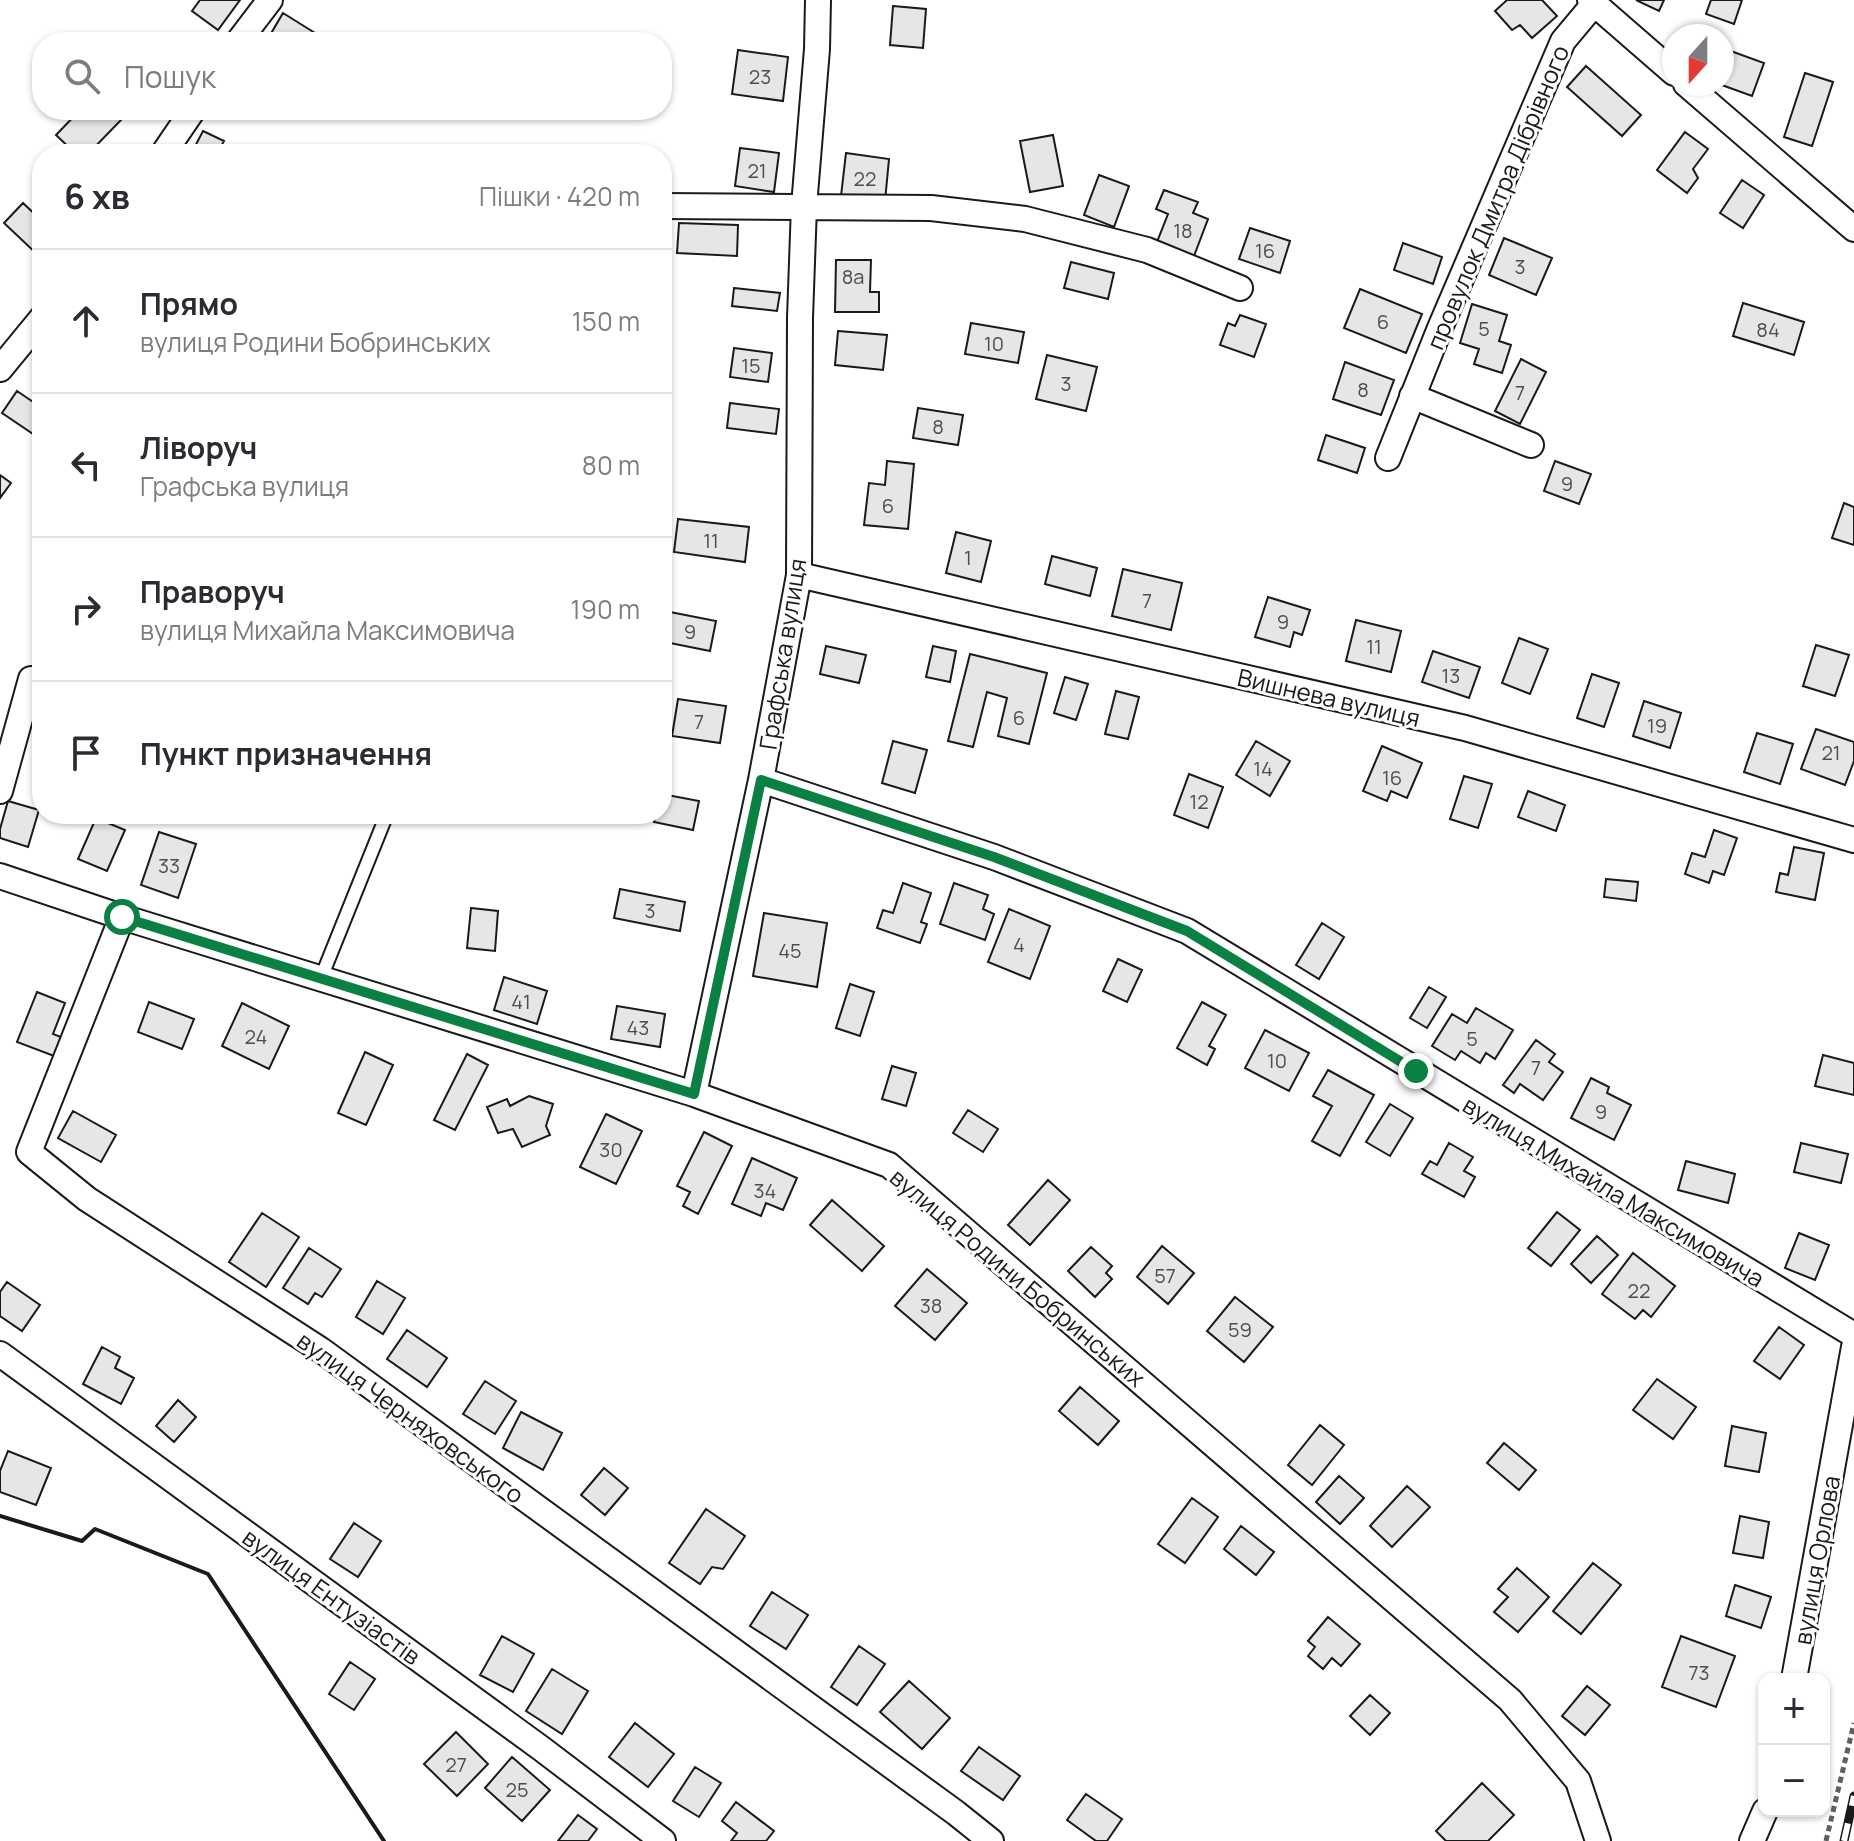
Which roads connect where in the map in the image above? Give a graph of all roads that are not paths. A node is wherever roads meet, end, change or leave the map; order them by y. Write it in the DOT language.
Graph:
graph roads {
  1 [pos="270,0"];
  2 [pos="818,0"];
  3 [pos="1592,2"];
  4 [pos="246,32"];
  5 [pos="1662,63"];
  6 [pos="1700,96"];
  7 [pos="186,120"];
  8 [pos="170,144"];
  9 [pos="672,206"];
  10 [pos="804,206"];
  11 [pos="1854,229"];
  12 [pos="1240,288"];
  13 [pos="32,330"];
  14 [pos="0,369"];
  15 [pos="1412,396"];
  16 [pos="1531,445"];
  17 [pos="1388,458"];
  18 [pos="799,575"];
  19 [pos="31,679"];
  20 [pos="761,780"];
  21 [pos="0,791"];
  22 [pos="383,824"];
  23 [pos="1854,840"];
  24 [pos="0,876"];
  25 [pos="122,917"];
  26 [pos="321,978"];
  27 [pos="694,1094"];
  28 [pos="1854,1335"];
  29 [pos="1854,1347"];
  30 [pos="0,1354"];
  31 [pos="1795,1673"];
  32 [pos="1762,1817"];
  33 [pos="663,1841"];
  34 [pos="991,1841"];
  35 [pos="1598,1841"];
  36 [pos="1752,1841"];
  1 -- 4 [label="street"];
  2 -- 10 [label="street, Графська вулиця"];
  3 -- 5 [label="street"];
  3 -- 15 [label="street, провулок Дмитра Дібрівного"];
  6 -- 11 [label="street"];
  7 -- 8 [label="street"];
  9 -- 10 [label="street"];
  10 -- 12 [label="street"];
  10 -- 18 [label="street, Графська вулиця"];
  13 -- 14 [label="street"];
  15 -- 16 [label="street"];
  15 -- 17 [label="street, провулок Дмитра Дібрівного"];
  18 -- 20 [label="street, Графська вулиця"];
  18 -- 23 [label="street, Вишнева вулиця"];
  19 -- 21 [label="street"];
  20 -- 27 [label="street, Графська вулиця"];
  20 -- 28 [label="street, вулиця Михайла Максимовича"];
  22 -- 26 [label="lane"];
  24 -- 25 [label="street, вулиця Родини Бобринських"];
  25 -- 26 [label="street, вулиця Родини Бобринських"];
  25 -- 34 [label="street, вулиця Черняховського"];
  26 -- 27 [label="street, вулиця Родини Бобринських"];
  27 -- 35 [label="street, вулиця Родини Бобринських"];
  29 -- 31 [label="street, вулиця Орлова"];
  30 -- 33 [label="street, вулиця Ентузіастів"];
  32 -- 36 [label="street"];
}
